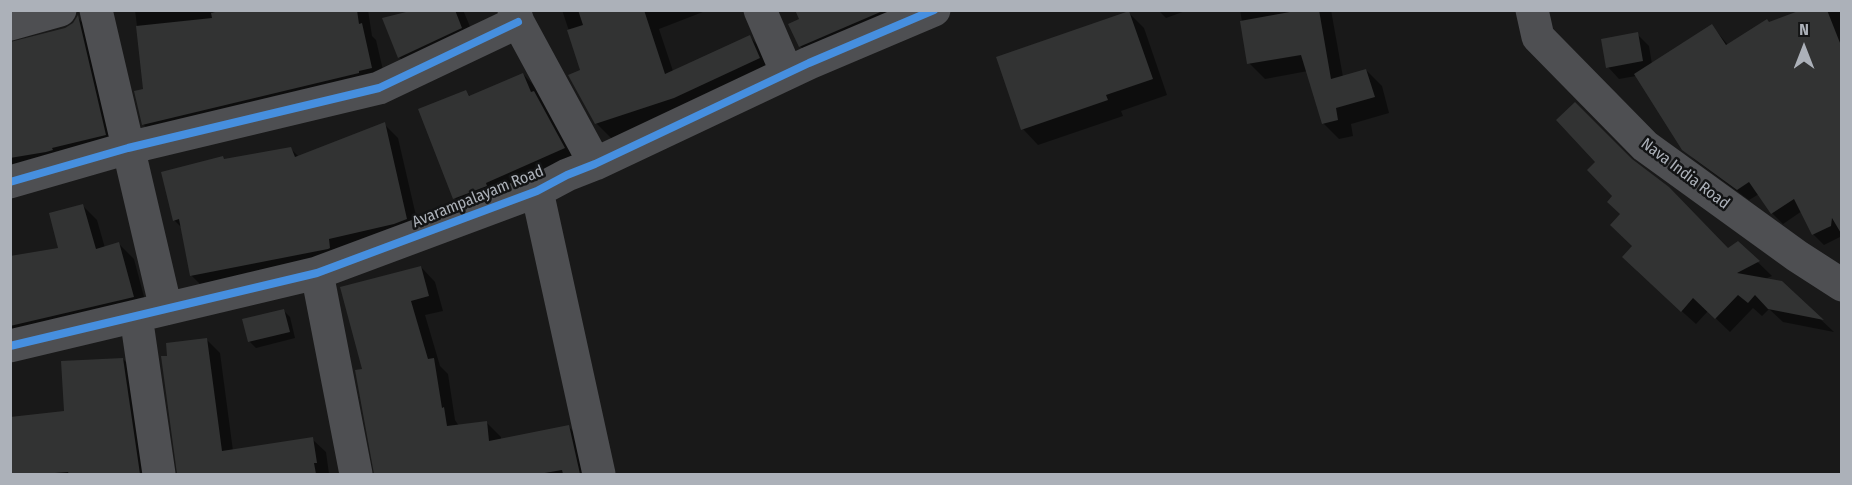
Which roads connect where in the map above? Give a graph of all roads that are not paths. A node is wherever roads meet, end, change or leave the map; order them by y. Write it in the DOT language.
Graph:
graph roads {
  1 [pos="60,10"];
  2 [pos="96,10"];
  3 [pos="760,10"];
  4 [pos="934,10"];
  5 [pos="1532,10"];
  6 [pos="516,16"];
  7 [pos="10,24"];
  8 [pos="787,73"];
  9 [pos="128,148"];
  10 [pos="595,164"];
  11 [pos="10,182"];
  12 [pos="537,191"];
  13 [pos="317,273"];
  14 [pos="1842,285"];
  15 [pos="151,312"];
  16 [pos="10,346"];
  17 [pos="159,474"];
  18 [pos="356,474"];
  19 [pos="598,474"];
  1 -- 7 [label="street"];
  2 -- 9 [label="street"];
  3 -- 8 [label="street"];
  4 -- 8 [label="street, Avarampalayam Road"];
  5 -- 14 [label="street, Nava India Road"];
  6 -- 9 [label="street"];
  6 -- 10 [label="street"];
  8 -- 10 [label="street, Avarampalayam Road"];
  9 -- 11 [label="street"];
  9 -- 15 [label="street"];
  10 -- 12 [label="street, Avarampalayam Road"];
  12 -- 13 [label="street, Avarampalayam Road"];
  12 -- 19 [label="street"];
  13 -- 15 [label="street, Avarampalayam Road"];
  13 -- 18 [label="street"];
  15 -- 16 [label="street, Avarampalayam Road"];
  15 -- 17 [label="street"];
}
